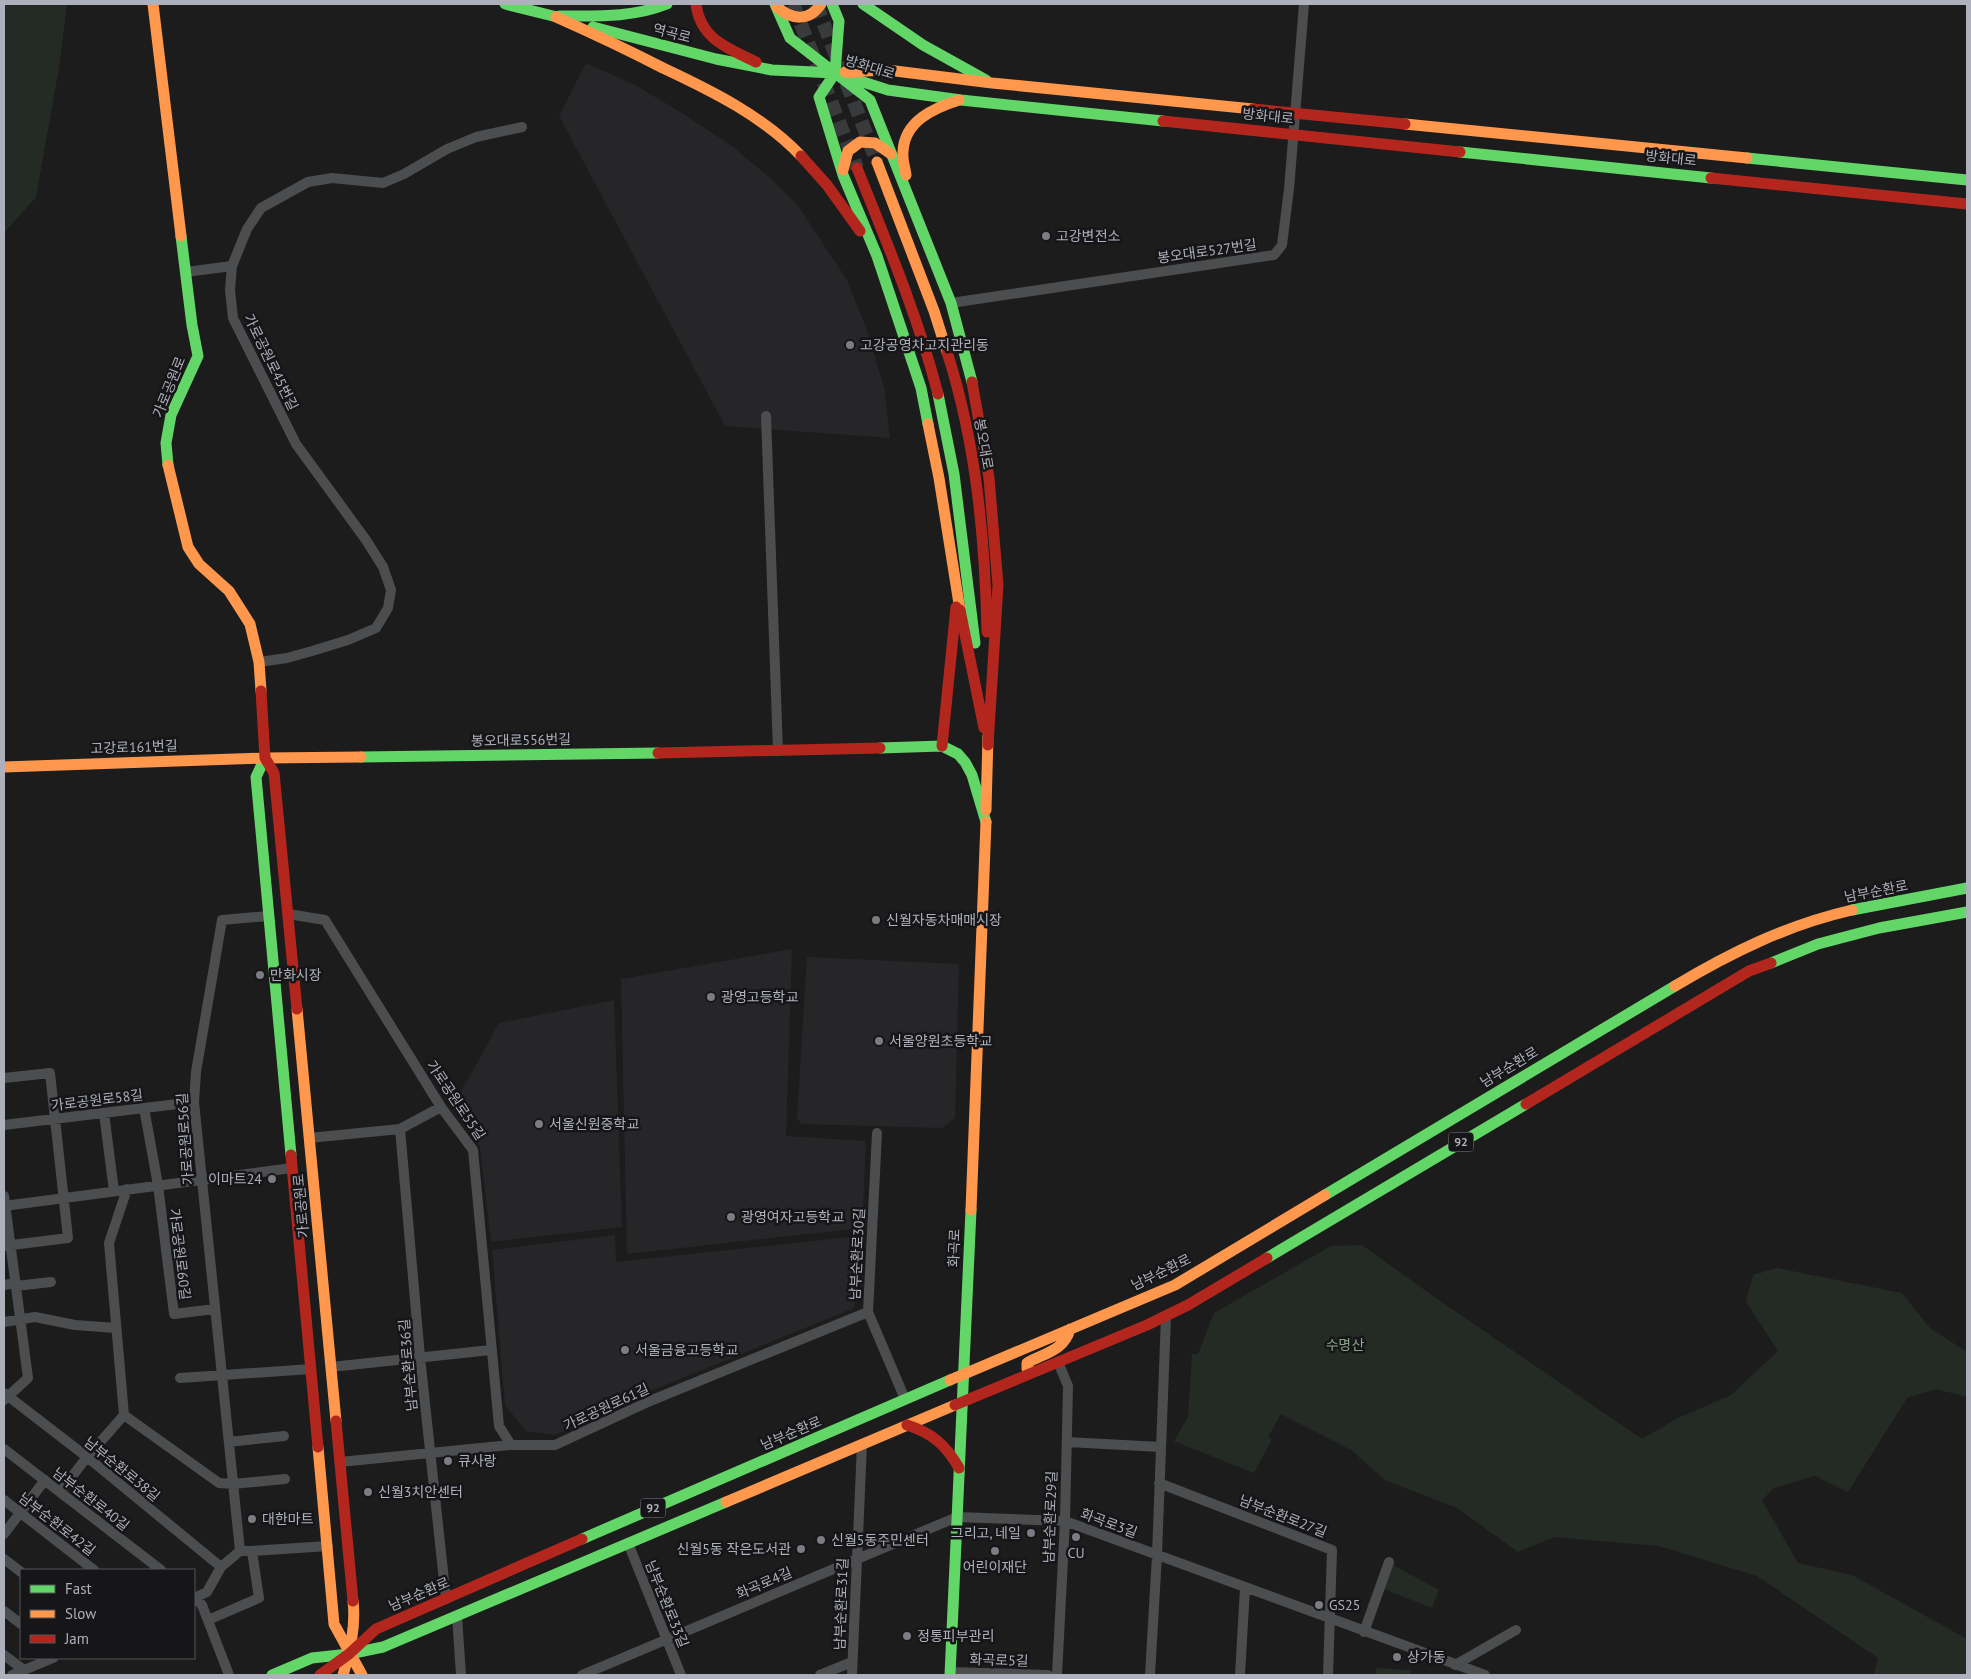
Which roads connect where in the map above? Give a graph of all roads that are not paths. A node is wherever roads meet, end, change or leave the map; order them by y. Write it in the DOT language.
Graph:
graph roads {
  1 [pos="153,4"];
  2 [pos="505,4"];
  3 [pos="668,4"];
  4 [pos="696,4"];
  5 [pos="775,4"];
  6 [pos="821,4"];
  7 [pos="832,4"];
  8 [pos="864,4"];
  9 [pos="1304,4"];
  10 [pos="556,16"];
  11 [pos="772,70"];
  12 [pos="835,73"];
  13 [pos="992,83"];
  14 [pos="961,100"];
  15 [pos="522,127"];
  16 [pos="893,156"];
  17 [pos="877,162"];
  18 [pos="857,168"];
  19 [pos="843,175"];
  20 [pos="1967,180"];
  21 [pos="908,193"];
  22 [pos="1967,204"];
  23 [pos="877,256"];
  24 [pos="232,266"];
  25 [pos="186,272"];
  26 [pos="951,303"];
  27 [pos="766,416"];
  28 [pos="957,596"];
  29 [pos="259,662"];
  30 [pos="988,745"];
  31 [pos="942,746"];
  32 [pos="778,751"];
  33 [pos="265,758"];
  34 [pos="4,767"];
  35 [pos="986,822"];
  36 [pos="1967,888"];
  37 [pos="1967,912"];
  38 [pos="288,914"];
  39 [pos="268,916"];
  40 [pos="4,1078"];
  41 [pos="194,1102"];
  42 [pos="441,1107"];
  43 [pos="144,1108"];
  44 [pos="104,1113"];
  45 [pos="56,1119"];
  46 [pos="4,1125"];
  47 [pos="400,1128"];
  48 [pos="877,1133"];
  49 [pos="309,1138"];
  50 [pos="292,1168"];
  51 [pos="202,1180"];
  52 [pos="158,1185"];
  53 [pos="127,1189"];
  54 [pos="114,1191"];
  55 [pos="63,1198"];
  56 [pos="4,1202"];
  57 [pos="7,1246"];
  58 [pos="51,1282"];
  59 [pos="4,1284"];
  60 [pos="16,1284"];
  61 [pos="215,1309"];
  62 [pos="868,1312"];
  63 [pos="1166,1316"];
  64 [pos="20,1319"];
  65 [pos="4,1322"];
  66 [pos="116,1328"];
  67 [pos="1070,1329"];
  68 [pos="492,1350"];
  69 [pos="420,1357"];
  70 [pos="1058,1362"];
  71 [pos="331,1367"];
  72 [pos="311,1369"];
  73 [pos="1032,1372"];
  74 [pos="965,1374"];
  75 [pos="222,1375"];
  76 [pos="180,1378"];
  77 [pos="5,1396"];
  78 [pos="963,1401"];
  79 [pos="907,1405"];
  80 [pos="124,1416"];
  81 [pos="907,1425"];
  82 [pos="884,1434"];
  83 [pos="284,1436"];
  84 [pos="229,1442"];
  85 [pos="1067,1442"];
  86 [pos="862,1444"];
  87 [pos="511,1445"];
  88 [pos="1161,1447"];
  89 [pos="4,1449"];
  90 [pos="430,1453"];
  91 [pos="86,1457"];
  92 [pos="340,1462"];
  93 [pos="959,1468"];
  94 [pos="285,1479"];
  95 [pos="45,1480"];
  96 [pos="1159,1482"];
  97 [pos="233,1484"];
  98 [pos="60,1492"];
  99 [pos="4,1500"];
  100 [pos="20,1512"];
  101 [pos="957,1517"];
  102 [pos="1065,1521"];
  103 [pos="4,1534"];
  104 [pos="628,1543"];
  105 [pos="328,1546"];
  106 [pos="240,1551"];
  107 [pos="252,1552"];
  108 [pos="1157,1555"];
  109 [pos="4,1559"];
  110 [pos="857,1559"];
  111 [pos="1389,1562"];
  112 [pos="222,1567"];
  113 [pos="93,1569"];
  114 [pos="160,1569"];
  115 [pos="20,1571"];
  116 [pos="1245,1588"];
  117 [pos="195,1598"];
  118 [pos="195,1599"];
  119 [pos="446,1599"];
  120 [pos="4,1611"];
  121 [pos="457,1616"];
  122 [pos="208,1620"];
  123 [pos="1332,1620"];
  124 [pos="20,1623"];
  125 [pos="1516,1630"];
  126 [pos="1364,1632"];
  127 [pos="667,1640"];
  128 [pos="349,1654"];
  129 [pos="4,1655"];
  130 [pos="51,1659"];
  131 [pos="852,1662"];
  132 [pos="1455,1665"];
  133 [pos="24,1670"];
  134 [pos="950,1674"];
  135 [pos="12,1675"];
  136 [pos="230,1675"];
  137 [pos="272,1675"];
  138 [pos="320,1675"];
  139 [pos="343,1675"];
  140 [pos="362,1675"];
  141 [pos="461,1675"];
  142 [pos="582,1675"];
  143 [pos="681,1675"];
  144 [pos="820,1675"];
  145 [pos="852,1675"];
  146 [pos="1048,1675"];
  147 [pos="1057,1675"];
  148 [pos="1150,1675"];
  149 [pos="1240,1675"];
  150 [pos="1328,1675"];
  151 [pos="1485,1675"];
  1 -- 25 [label="main road, 가로공원로"];
  2 -- 10 [label="main road, 역곡로"];
  3 -- 10 [label="main road"];
  4 -- 11 [label="main road"];
  5 -- 6 [label="main road"];
  5 -- 12 [label="main road"];
  7 -- 12 [label="main road"];
  8 -- 13 [label="main road"];
  9 -- 26 [label="street, 봉오대로527번길"];
  10 -- 11 [label="main road, 역곡로"];
  10 -- 23 [label="main road"];
  11 -- 12 [label="main road, 역곡로"];
  12 -- 13 [label="main road, 방화대로"];
  12 -- 14 [label="main road, 방화대로"];
  12 -- 16 [label="main road"];
  12 -- 19 [label="main road"];
  13 -- 20 [label="main road, 방화대로"];
  14 -- 21 [label="main road"];
  14 -- 22 [label="main road, 방화대로"];
  15 -- 24 [label="street, 가로공원로45번길"];
  16 -- 19 [label="main road"];
  16 -- 21 [label="main road"];
  17 -- 30 [label="main road, 봉오대로"];
  18 -- 30 [label="main road, 봉오대로"];
  19 -- 23 [label="main road"];
  21 -- 26 [label="main road"];
  23 -- 28 [label="main road"];
  24 -- 25 [label="street"];
  24 -- 29 [label="street, 가로공원로45번길"];
  25 -- 29 [label="main road, 가로공원로"];
  26 -- 30 [label="main road"];
  27 -- 32 [label="street"];
  28 -- 30 [label="main road"];
  28 -- 31 [label="main road"];
  29 -- 33 [label="main road, 가로공원로"];
  30 -- 35 [label="main road, 봉오대로"];
  31 -- 32 [label="main road, 봉오대로556번길"];
  31 -- 35 [label="main road"];
  32 -- 33 [label="main road, 봉오대로556번길"];
  33 -- 34 [label="main road, 고강로161번길"];
  33 -- 38 [label="main road, 가로공원로"];
  33 -- 39 [label="main road, 가로공원로"];
  35 -- 74 [label="main road, 화곡로"];
  36 -- 67 [label="main road, 남부순환로 / 92"];
  37 -- 63 [label="main road, 남부순환로 / 92"];
  38 -- 42 [label="street, 가로공원로55길"];
  38 -- 49 [label="main road, 가로공원로"];
  39 -- 41 [label="street, 가로공원로56길"];
  39 -- 50 [label="main road, 가로공원로"];
  40 -- 45 [label="street"];
  41 -- 43 [label="street, 가로공원로58길"];
  41 -- 51 [label="street, 가로공원로56길"];
  42 -- 47 [label="street"];
  42 -- 68 [label="street, 가로공원로55길"];
  43 -- 44 [label="street, 가로공원로58길"];
  43 -- 52 [label="street, 가로공원로60길"];
  44 -- 45 [label="street, 가로공원로58길"];
  44 -- 54 [label="street"];
  45 -- 46 [label="street, 가로공원로58길"];
  45 -- 55 [label="street"];
  47 -- 49 [label="street"];
  47 -- 69 [label="street, 남부순환로36길"];
  48 -- 62 [label="street, 남부순환로30길"];
  49 -- 71 [label="main road, 가로공원로"];
  50 -- 51 [label="street"];
  50 -- 72 [label="main road, 가로공원로"];
  51 -- 52 [label="street"];
  51 -- 61 [label="street, 가로공원로56길"];
  52 -- 53 [label="street"];
  52 -- 61 [label="street, 가로공원로60길"];
  53 -- 54 [label="street"];
  53 -- 66 [label="street"];
  54 -- 55 [label="street"];
  55 -- 56 [label="street"];
  55 -- 57 [label="street"];
  56 -- 57 [label="street"];
  57 -- 60 [label="street"];
  58 -- 60 [label="street"];
  59 -- 60 [label="street"];
  60 -- 64 [label="street"];
  61 -- 75 [label="street, 가로공원로56길"];
  62 -- 79 [label="street, 남부순환로30길"];
  62 -- 87 [label="street, 가로공원로61길"];
  63 -- 70 [label="main road, 남부순환로 / 92"];
  63 -- 88 [label="street"];
  64 -- 65 [label="street"];
  64 -- 66 [label="street"];
  64 -- 77 [label="street"];
  66 -- 80 [label="street"];
  67 -- 73 [label="main road"];
  67 -- 74 [label="main road, 남부순환로 / 92"];
  68 -- 69 [label="street"];
  68 -- 87 [label="street, 가로공원로55길"];
  69 -- 71 [label="street"];
  69 -- 90 [label="street, 남부순환로36길"];
  70 -- 73 [label="main road, 남부순환로 / 92"];
  70 -- 85 [label="street, 남부순환로29길"];
  71 -- 92 [label="main road, 가로공원로"];
  72 -- 75 [label="street"];
  72 -- 105 [label="main road, 가로공원로"];
  73 -- 78 [label="main road, 남부순환로 / 92"];
  74 -- 78 [label="main road, 화곡로"];
  74 -- 79 [label="main road, 남부순환로 / 92"];
  75 -- 76 [label="street"];
  75 -- 84 [label="street, 가로공원로56길"];
  77 -- 91 [label="street, 남부순환로38길"];
  78 -- 81 [label="main road, 남부순환로 / 92"];
  78 -- 93 [label="main road, 화곡로"];
  79 -- 82 [label="main road"];
  79 -- 119 [label="main road, 남부순환로 / 92"];
  80 -- 91 [label="street"];
  80 -- 97 [label="street"];
  81 -- 82 [label="main road, 남부순환로 / 92"];
  81 -- 93 [label="main road"];
  82 -- 86 [label="main road, 남부순환로 / 92"];
  83 -- 84 [label="street"];
  84 -- 97 [label="street, 가로공원로56길"];
  85 -- 88 [label="street"];
  85 -- 102 [label="street, 남부순환로29길"];
  86 -- 104 [label="main road, 남부순환로 / 92"];
  86 -- 110 [label="street, 남부순환로31길"];
  87 -- 90 [label="street, 가로공원로61길"];
  88 -- 96 [label="street"];
  89 -- 95 [label="street, 남부순환로40길"];
  90 -- 92 [label="street, 가로공원로61길"];
  90 -- 119 [label="street, 남부순환로36길"];
  91 -- 98 [label="street"];
  91 -- 112 [label="street, 남부순환로38길"];
  92 -- 128 [label="main road, 가로공원로"];
  93 -- 101 [label="main road, 화곡로"];
  94 -- 97 [label="street"];
  95 -- 98 [label="street, 남부순환로40길"];
  95 -- 100 [label="street"];
  96 -- 108 [label="street"];
  96 -- 123 [label="street, 남부순환로27길"];
  97 -- 106 [label="street, 가로공원로56길"];
  98 -- 114 [label="street, 남부순환로40길"];
  99 -- 100 [label="street, 남부순환로42길"];
  100 -- 103 [label="street"];
  100 -- 113 [label="street, 남부순환로42길"];
  101 -- 102 [label="street, 화곡로3길"];
  101 -- 110 [label="street, 화곡로4길"];
  101 -- 134 [label="main road, 화곡로"];
  102 -- 108 [label="street, 화곡로3길"];
  102 -- 147 [label="street, 남부순환로29길"];
  104 -- 121 [label="main road, 남부순환로 / 92"];
  104 -- 127 [label="street, 남부순환로33길"];
  105 -- 107 [label="street"];
  105 -- 128 [label="main road, 가로공원로"];
  106 -- 107 [label="street"];
  106 -- 112 [label="street"];
  107 -- 122 [label="street"];
  108 -- 116 [label="street, 화곡로3길"];
  108 -- 148 [label="street"];
  109 -- 115 [label="street"];
  110 -- 127 [label="street, 화곡로4길"];
  110 -- 131 [label="street, 남부순환로31길"];
  111 -- 126 [label="street"];
  112 -- 117 [label="street"];
  116 -- 123 [label="street, 화곡로3길"];
  116 -- 149 [label="street"];
  118 -- 122 [label="street"];
  119 -- 128 [label="main road, 남부순환로 / 92"];
  120 -- 124 [label="street"];
  121 -- 128 [label="main road, 남부순환로 / 92"];
  121 -- 141 [label="street"];
  122 -- 136 [label="street"];
  123 -- 126 [label="street, 화곡로3길"];
  123 -- 150 [label="street"];
  125 -- 132 [label="street"];
  126 -- 132 [label="street, 화곡로3길"];
  127 -- 142 [label="street, 화곡로4길"];
  127 -- 143 [label="street, 남부순환로33길"];
  128 -- 137 [label="main road, 남부순환로 / 92"];
  128 -- 138 [label="main road, 남부순환로 / 92"];
  128 -- 139 [label="main road, 가로공원로"];
  128 -- 140 [label="main road, 가로공원로"];
  129 -- 133 [label="street"];
  130 -- 133 [label="street"];
  131 -- 144 [label="street"];
  131 -- 145 [label="street, 남부순환로31길"];
  132 -- 151 [label="street, 화곡로3길"];
  133 -- 135 [label="street"];
  134 -- 146 [label="street, 화곡로5길"];
}
